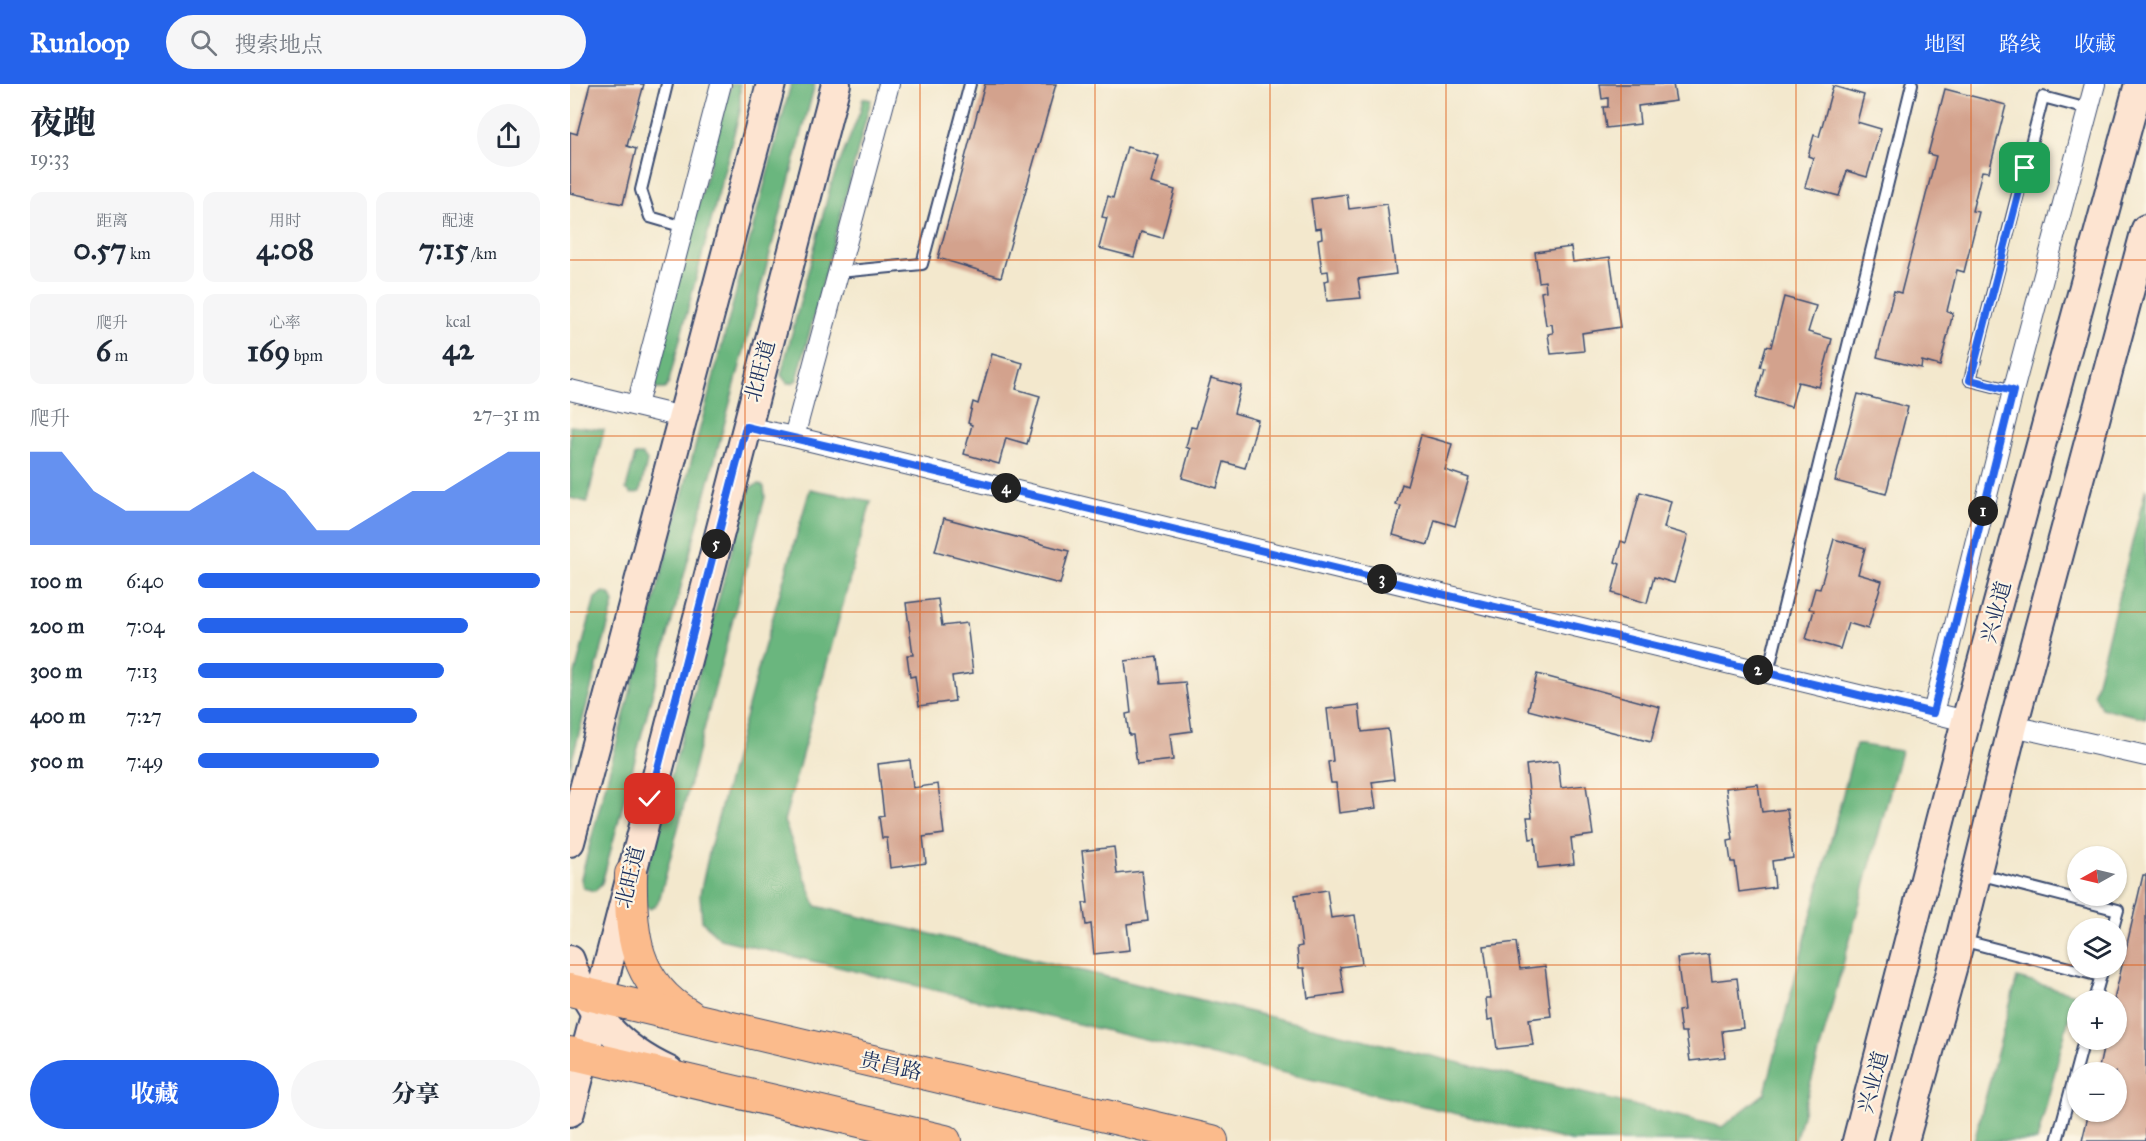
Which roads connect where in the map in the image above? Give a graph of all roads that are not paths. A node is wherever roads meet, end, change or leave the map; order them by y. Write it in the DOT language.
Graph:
graph roads {
  1 [pos="667,84"];
  2 [pos="722,84"];
  3 [pos="771,84"];
  4 [pos="836,84"];
  5 [pos="889,84"];
  6 [pos="970,84"];
  7 [pos="1912,84"];
  8 [pos="2096,84"];
  9 [pos="2139,84"];
  10 [pos="2088,109"];
  11 [pos="684,227"];
  12 [pos="2146,229"];
  13 [pos="839,272"];
  14 [pos="570,390"];
  15 [pos="2013,391"];
  16 [pos="637,405"];
  17 [pos="682,417"];
  18 [pos="746,427"];
  19 [pos="794,437"];
  20 [pos="1768,672"];
  21 [pos="1933,713"];
  22 [pos="1966,721"];
  23 [pos="2013,726"];
  24 [pos="2146,756"];
  25 [pos="570,842"];
  26 [pos="631,874"];
  27 [pos="1978,874"];
  28 [pos="2116,918"];
  29 [pos="1960,939"];
  30 [pos="570,960"];
  31 [pos="2067,964"];
  32 [pos="587,999"];
  33 [pos="701,1022"];
  34 [pos="2081,1050"];
  35 [pos="577,1054"];
  36 [pos="688,1080"];
  37 [pos="570,1112"];
  38 [pos="945,1141"];
  39 [pos="1212,1141"];
  40 [pos="1857,1141"];
  41 [pos="1905,1141"];
  42 [pos="2056,1141"];
  1 -- 11 [label="lane"];
  2 -- 11 [label="street"];
  3 -- 17 [label="main road"];
  4 -- 18 [label="main road, 北旺道"];
  5 -- 13 [label="street"];
  6 -- 13 [label="lane"];
  7 -- 20 [label="lane"];
  8 -- 10 [label="street"];
  9 -- 22 [label="main road, 兴业道"];
  10 -- 15 [label="street"];
  10 -- 15 [label="lane"];
  11 -- 16 [label="street"];
  12 -- 23 [label="main road"];
  13 -- 19 [label="street"];
  14 -- 16 [label="street"];
  15 -- 21 [label="street"];
  16 -- 17 [label="street"];
  17 -- 25 [label="main road"];
  18 -- 19 [label="street"];
  18 -- 26 [label="main road, 北旺道"];
  19 -- 20 [label="street"];
  20 -- 21 [label="street"];
  21 -- 22 [label="street"];
  22 -- 40 [label="main road, 兴业道"];
  23 -- 24 [label="street"];
  23 -- 27 [label="main road"];
  26 -- 32 [label="main road, 北旺道"];
  26 -- 33 [label="main road"];
  27 -- 28 [label="lane"];
  27 -- 29 [label="main road"];
  29 -- 31 [label="lane"];
  29 -- 41 [label="main road"];
  30 -- 32 [label="main road"];
  32 -- 33 [label="main road, 贵昌路"];
  32 -- 35 [label="main road, 北旺道"];
  32 -- 36 [label="main road"];
  33 -- 39 [label="main road, 贵昌路"];
  34 -- 42 [label="lane"];
  35 -- 36 [label="main road"];
  35 -- 37 [label="main road, 北旺道"];
  36 -- 38 [label="main road"];
}
